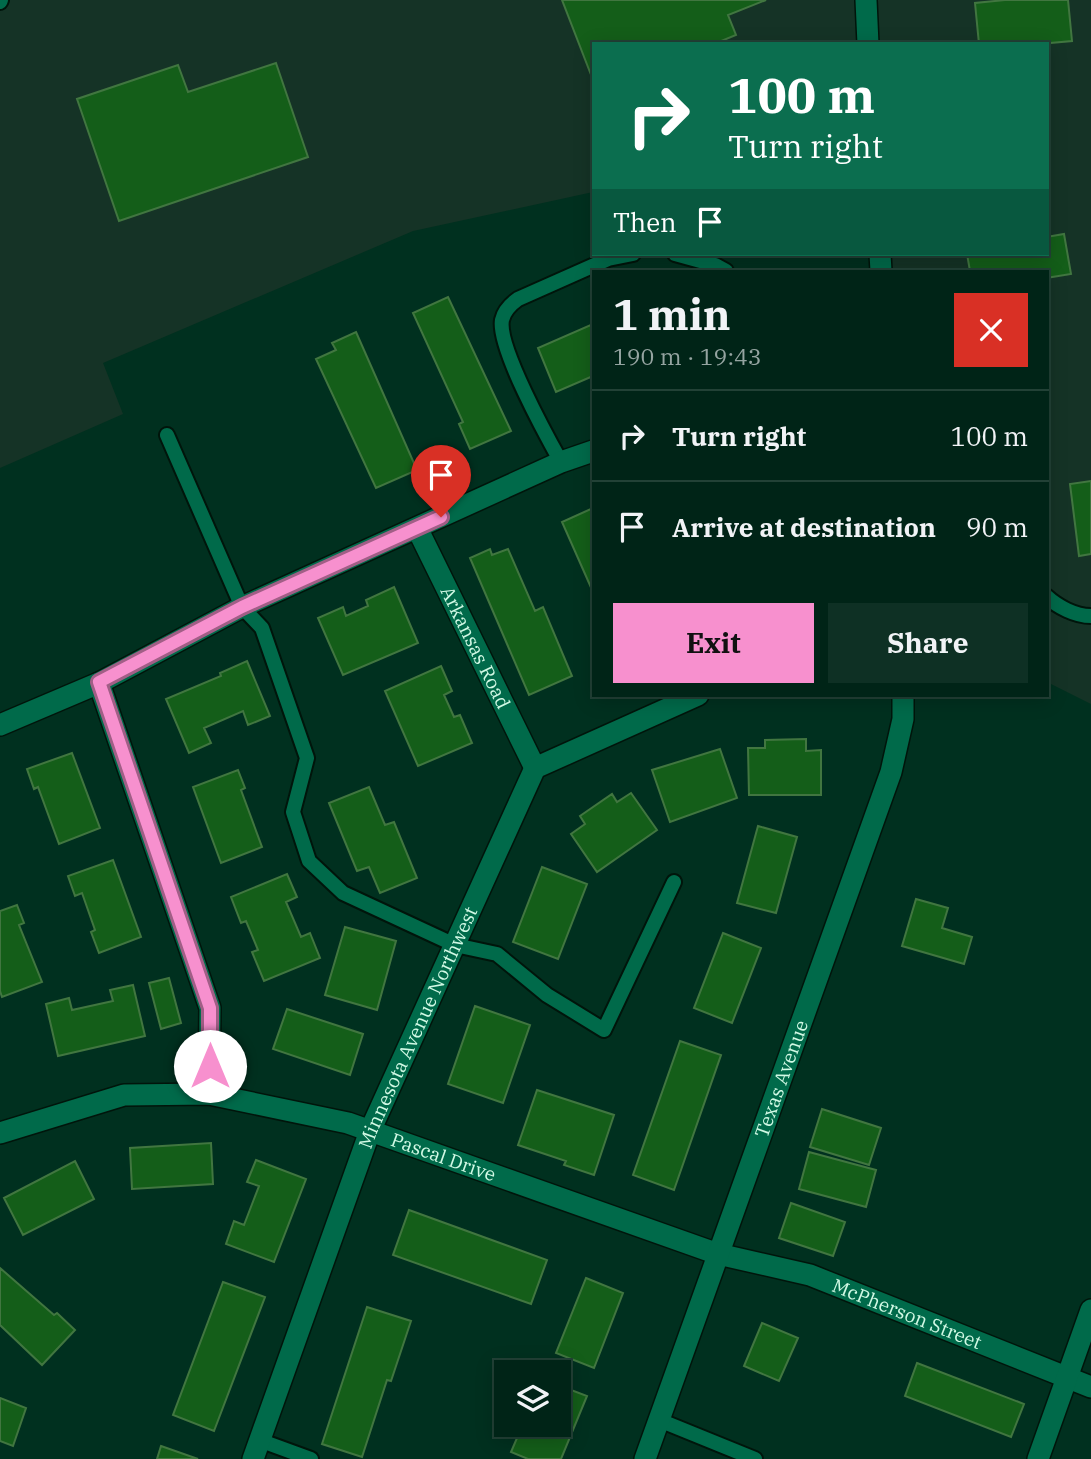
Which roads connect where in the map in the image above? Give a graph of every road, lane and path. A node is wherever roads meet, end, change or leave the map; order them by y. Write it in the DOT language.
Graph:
graph roads {
  1 [pos="866,0"];
  2 [pos="868,42"];
  3 [pos="623,256"];
  4 [pos="682,256"];
  5 [pos="724,270"];
  6 [pos="167,435"];
  7 [pos="592,451"];
  8 [pos="561,462"];
  9 [pos="417,528"];
  10 [pos="1049,599"];
  11 [pos="242,607"];
  12 [pos="1091,616"];
  13 [pos="99,682"];
  14 [pos="694,697"];
  15 [pos="903,697"];
  16 [pos="0,725"];
  17 [pos="536,768"];
  18 [pos="674,882"];
  19 [pos="454,945"];
  20 [pos="209,1094"];
  21 [pos="1,1130"];
  22 [pos="370,1131"];
  23 [pos="718,1254"];
  24 [pos="1091,1310"];
  25 [pos="1067,1379"];
  26 [pos="1091,1388"];
  27 [pos="659,1420"];
  28 [pos="256,1450"];
  29 [pos="312,1459"];
  30 [pos="645,1459"];
  31 [pos="755,1459"];
  32 [pos="1038,1459"];
  1 -- 2 [label="street"];
  3 -- 8 [label="lane"];
  4 -- 5 [label="lane"];
  6 -- 11 [label="lane"];
  7 -- 8 [label="street"];
  8 -- 9 [label="street"];
  9 -- 11 [label="street"];
  9 -- 17 [label="street, Arkansas Road"];
  10 -- 12 [label="lane"];
  11 -- 13 [label="street"];
  11 -- 19 [label="lane"];
  13 -- 16 [label="street"];
  13 -- 20 [label="street"];
  14 -- 17 [label="street"];
  15 -- 23 [label="street, Texas Avenue"];
  17 -- 19 [label="street, Minnesota Avenue Northwest"];
  18 -- 19 [label="lane"];
  19 -- 22 [label="street, Minnesota Avenue Northwest"];
  20 -- 21 [label="street, Pascal Drive"];
  20 -- 22 [label="street, Pascal Drive"];
  22 -- 23 [label="street, Pascal Drive"];
  22 -- 28 [label="street, Minnesota Avenue Northwest"];
  23 -- 25 [label="street, McPherson Street"];
  23 -- 27 [label="street, Texas Avenue"];
  24 -- 25 [label="street"];
  25 -- 26 [label="street, McPherson Street"];
  25 -- 32 [label="street"];
  27 -- 30 [label="street, Texas Avenue"];
  27 -- 31 [label="lane"];
  28 -- 29 [label="lane"];
}
